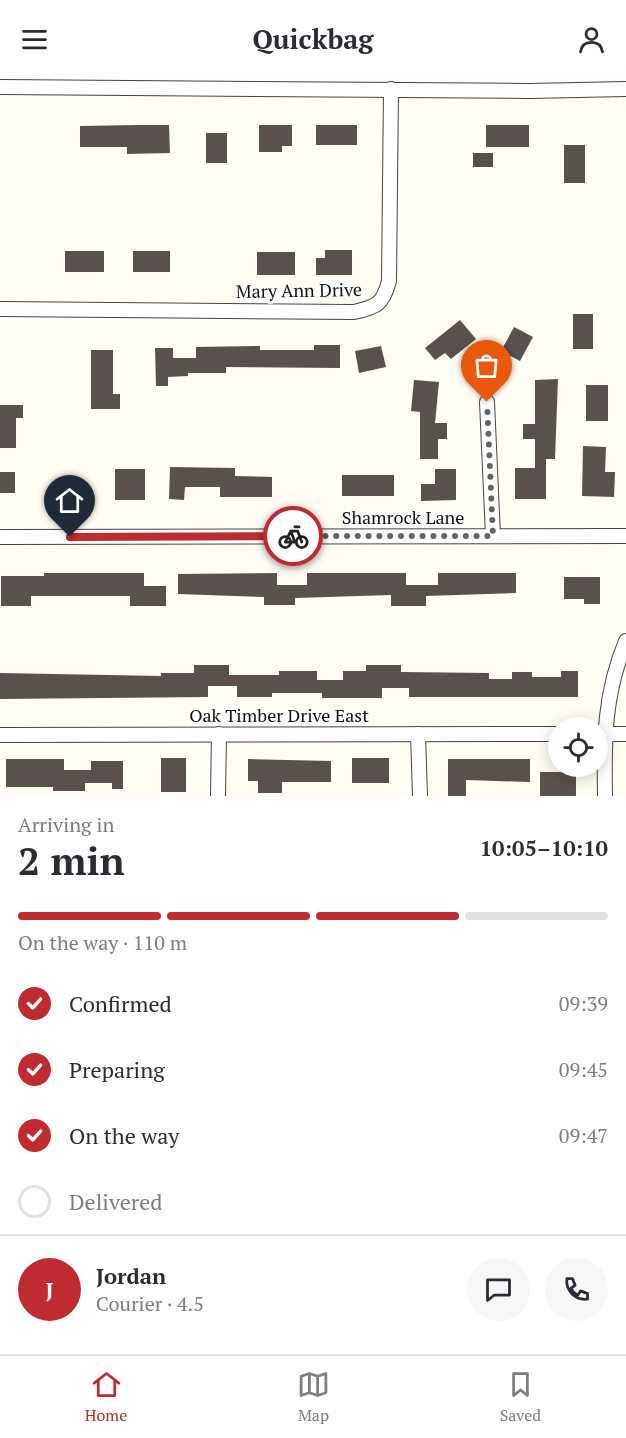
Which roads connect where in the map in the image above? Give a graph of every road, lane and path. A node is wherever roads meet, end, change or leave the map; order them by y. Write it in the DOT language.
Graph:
graph roads {
  1 [pos="0,87"];
  2 [pos="391,89"];
  3 [pos="626,89"];
  4 [pos="0,309"];
  5 [pos="487,402"];
  6 [pos="493,536"];
  7 [pos="626,536"];
  8 [pos="0,537"];
  9 [pos="626,641"];
  10 [pos="604,717"];
  11 [pos="219,734"];
  12 [pos="418,734"];
  13 [pos="548,734"];
  14 [pos="608,734"];
  15 [pos="626,734"];
  16 [pos="0,735"];
  17 [pos="603,777"];
  18 [pos="218,796"];
  19 [pos="420,796"];
  20 [pos="605,796"];
  1 -- 2 [label="street"];
  2 -- 3 [label="street"];
  2 -- 4 [label="street, Mary Ann Drive"];
  5 -- 6 [label="street"];
  6 -- 7 [label="street, Shamrock Lane"];
  6 -- 8 [label="street, Shamrock Lane"];
  9 -- 10 [label="street"];
  11 -- 12 [label="street, Oak Timber Drive East"];
  11 -- 16 [label="street, Oak Timber Drive East"];
  11 -- 18 [label="street"];
  12 -- 13 [label="street, Oak Timber Drive East"];
  12 -- 19 [label="street"];
  14 -- 15 [label="street"];
  17 -- 20 [label="street"];
}
